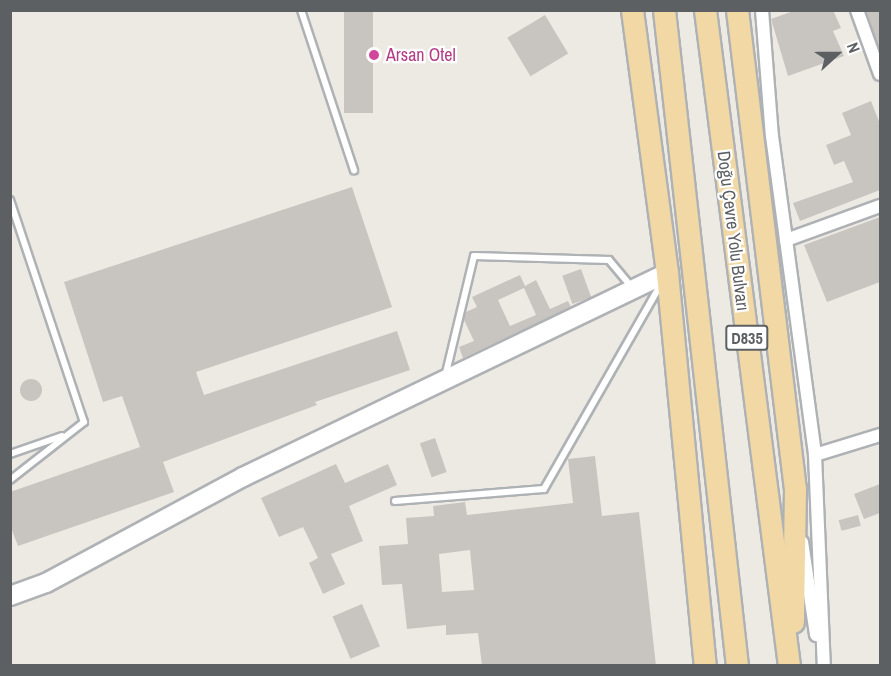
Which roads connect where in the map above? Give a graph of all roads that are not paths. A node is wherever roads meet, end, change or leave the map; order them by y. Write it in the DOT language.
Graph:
graph roads {
  1 [pos="301,10"];
  2 [pos="632,10"];
  3 [pos="664,10"];
  4 [pos="705,10"];
  5 [pos="737,10"];
  6 [pos="762,10"];
  7 [pos="857,10"];
  8 [pos="880,74"];
  9 [pos="354,170"];
  10 [pos="10,200"];
  11 [pos="880,206"];
  12 [pos="786,240"];
  13 [pos="667,273"];
  14 [pos="633,290"];
  15 [pos="444,380"];
  16 [pos="68,434"];
  17 [pos="880,435"];
  18 [pos="10,454"];
  19 [pos="815,455"];
  20 [pos="10,480"];
  21 [pos="795,489"];
  22 [pos="395,501"];
  23 [pos="10,596"];
  24 [pos="789,663"];
  25 [pos="705,666"];
  26 [pos="737,666"];
  27 [pos="822,666"];
  1 -- 9 [label="lane"];
  2 -- 13 [label="highway"];
  3 -- 26 [label="highway, D835"];
  4 -- 24 [label="highway, Doğu Çevre Yolu Bulvarı / D835"];
  5 -- 21 [label="highway"];
  6 -- 12 [label="street"];
  7 -- 8 [label="street"];
  10 -- 16 [label="lane"];
  11 -- 12 [label="street"];
  12 -- 19 [label="street"];
  13 -- 14 [label="main road"];
  13 -- 22 [label="lane"];
  13 -- 25 [label="highway"];
  14 -- 15 [label="main road"];
  14 -- 15 [label="lane"];
  15 -- 23 [label="main road"];
  16 -- 18 [label="lane"];
  16 -- 20 [label="lane"];
  17 -- 19 [label="street"];
  19 -- 27 [label="street"];
  21 -- 24 [label="highway"];
  21 -- 27 [label="street"];
}
